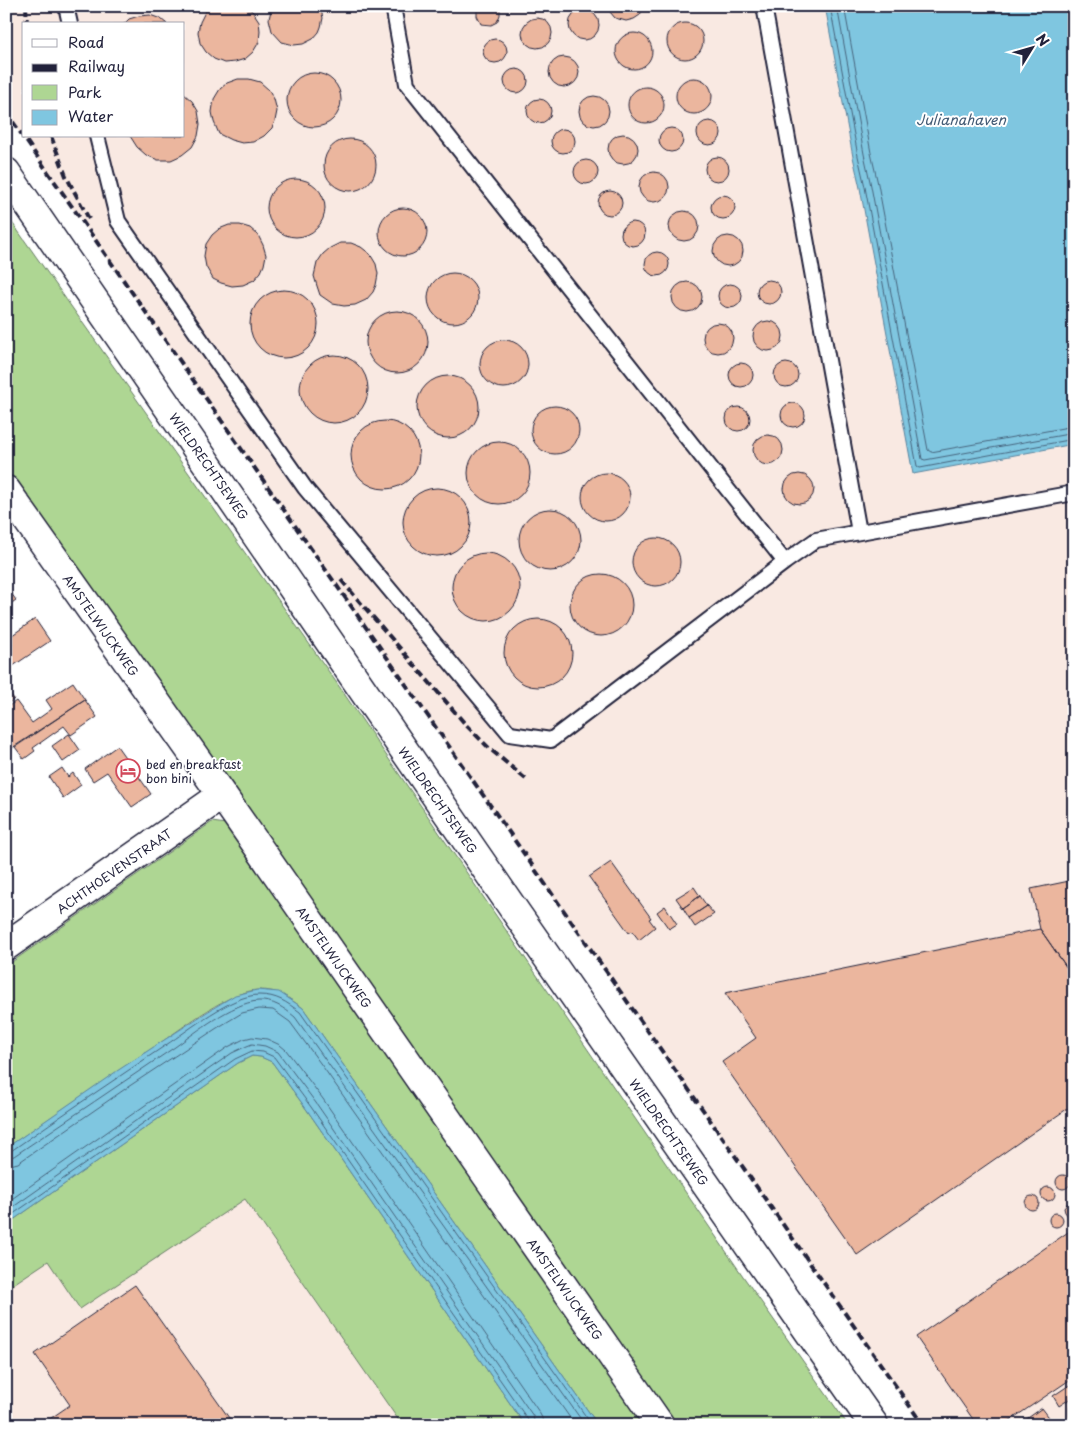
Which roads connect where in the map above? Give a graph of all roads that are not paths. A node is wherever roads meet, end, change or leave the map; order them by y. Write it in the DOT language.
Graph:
graph roads {
  1 [pos="66,6"];
  2 [pos="393,6"];
  3 [pos="764,6"];
  4 [pos="70,22"];
  5 [pos="97,138"];
  6 [pos="6,172"];
  7 [pos="6,490"];
  8 [pos="1074,493"];
  9 [pos="859,532"];
  10 [pos="785,562"];
  11 [pos="222,796"];
  12 [pos="6,946"];
  13 [pos="660,1425"];
  14 [pos="874,1425"];
  1 -- 4 [label="lane"];
  2 -- 10 [label="lane"];
  3 -- 9 [label="lane"];
  5 -- 10 [label="lane"];
  6 -- 14 [label="street, WIELDRECHTSEWEG"];
  7 -- 11 [label="street, AMSTELWIJCKWEG"];
  8 -- 9 [label="lane"];
  9 -- 10 [label="lane"];
  11 -- 12 [label="street, ACHTHOEVENSTRAAT"];
  11 -- 13 [label="street, AMSTELWIJCKWEG"];
}
